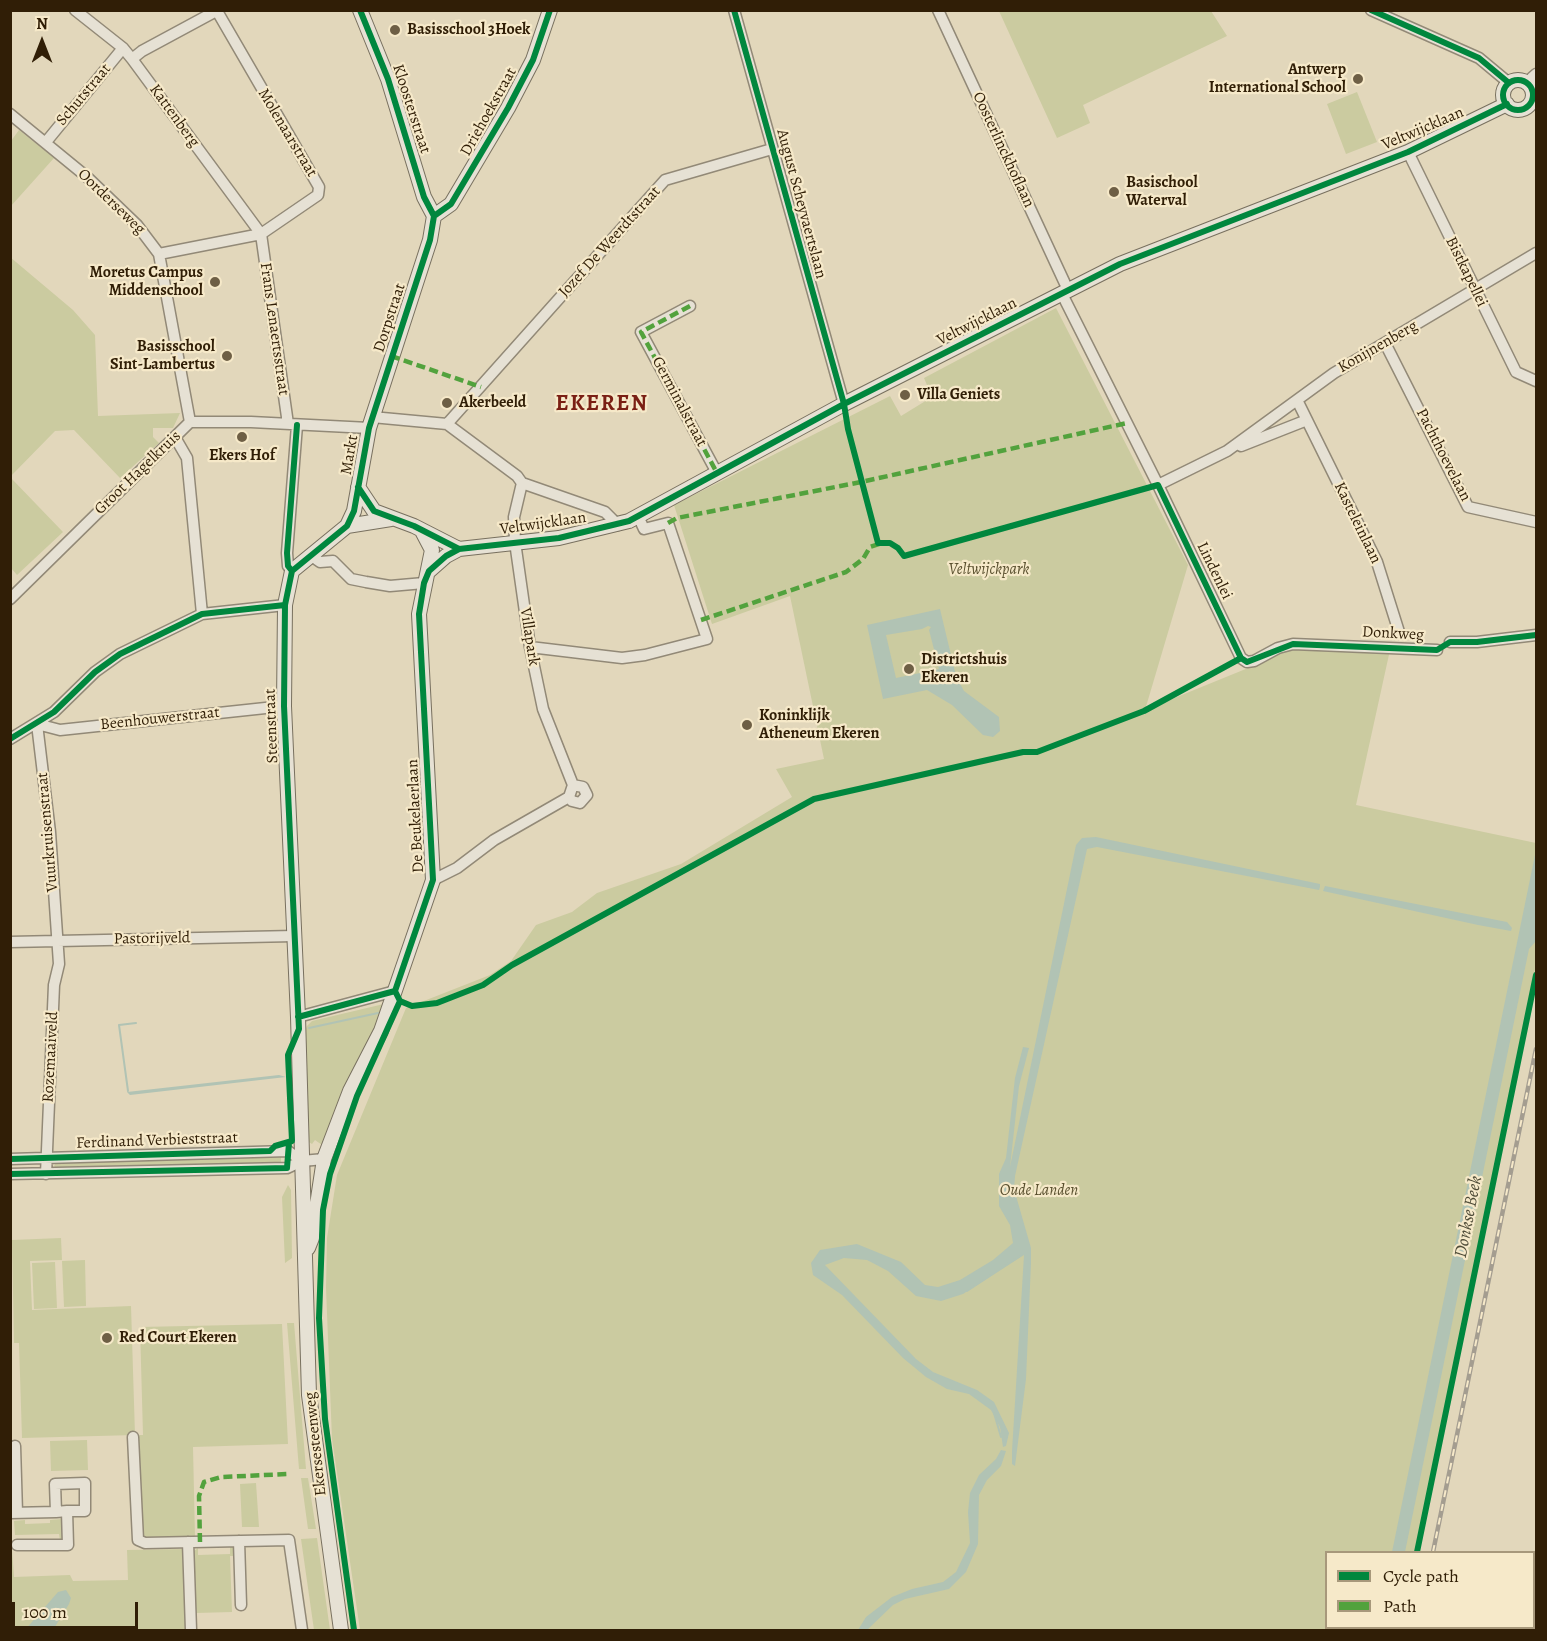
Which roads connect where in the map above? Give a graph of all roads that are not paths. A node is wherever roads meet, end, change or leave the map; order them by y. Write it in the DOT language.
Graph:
graph roads {
  1 [pos="75,10"];
  2 [pos="360,10"];
  3 [pos="550,10"];
  4 [pos="734,10"];
  5 [pos="938,10"];
  6 [pos="1371,10"];
  7 [pos="218,11"];
  8 [pos="123,48"];
  9 [pos="132,59"];
  10 [pos="1509,84"];
  11 [pos="1533,90"];
  12 [pos="1507,104"];
  13 [pos="10,114"];
  14 [pos="46,142"];
  15 [pos="772,149"];
  16 [pos="1408,152"];
  17 [pos="434,216"];
  18 [pos="261,234"];
  19 [pos="1536,253"];
  20 [pos="159,255"];
  21 [pos="1475,291"];
  22 [pos="1065,292"];
  23 [pos="690,306"];
  24 [pos="1385,342"];
  25 [pos="1536,381"];
  26 [pos="1297,400"];
  27 [pos="844,404"];
  28 [pos="1307,420"];
  29 [pos="190,422"];
  30 [pos="371,423"];
  31 [pos="292,424"];
  32 [pos="447,424"];
  33 [pos="176,438"];
  34 [pos="1227,451"];
  35 [pos="717,473"];
  36 [pos="519,480"];
  37 [pos="1158,485"];
  38 [pos="358,487"];
  39 [pos="638,516"];
  40 [pos="391,519"];
  41 [pos="1536,522"];
  42 [pos="618,525"];
  43 [pos="347,526"];
  44 [pos="422,531"];
  45 [pos="515,542"];
  46 [pos="459,549"];
  47 [pos="310,555"];
  48 [pos="292,571"];
  49 [pos="427,577"];
  50 [pos="10,599"];
  51 [pos="285,605"];
  52 [pos="202,614"];
  53 [pos="1400,632"];
  54 [pos="1536,635"];
  55 [pos="1450,642"];
  56 [pos="530,647"];
  57 [pos="1437,650"];
  58 [pos="1250,662"];
  59 [pos="284,706"];
  60 [pos="37,724"];
  61 [pos="10,738"];
  62 [pos="573,785"];
  63 [pos="569,797"];
  64 [pos="433,880"];
  65 [pos="294,936"];
  66 [pos="58,940"];
  67 [pos="10,942"];
  68 [pos="395,991"];
  69 [pos="298,1017"];
  70 [pos="299,1075"];
  71 [pos="45,1158"];
  72 [pos="10,1159"];
  73 [pos="324,1159"];
  74 [pos="302,1161"];
  75 [pos="10,1174"];
  76 [pos="46,1174"];
  77 [pos="305,1256"];
  78 [pos="133,1437"];
  79 [pos="15,1446"];
  80 [pos="14,1513"];
  81 [pos="239,1541"];
  82 [pos="188,1542"];
  83 [pos="17,1545"];
  84 [pos="240,1605"];
  85 [pos="191,1630"];
  86 [pos="302,1630"];
  87 [pos="341,1630"];
  1 -- 8 [label="street, Kattenberg"];
  2 -- 17 [label="main road, Kloosterstraat"];
  3 -- 17 [label="main road, Driehoekstraat"];
  4 -- 15 [label="street, August Scheyvaertslaan"];
  5 -- 22 [label="street, Oosterlinckhoflaan"];
  6 -- 10 [label="street"];
  7 -- 9 [label="street"];
  7 -- 18 [label="street, Molenaarstraat"];
  8 -- 9 [label="street, Kattenberg"];
  8 -- 14 [label="street, Schutstraat"];
  9 -- 18 [label="street, Kattenberg"];
  10 -- 11 [label="main road, Veltwijcklaan"];
  10 -- 12 [label="main road"];
  11 -- 12 [label="main road, Veltwijcklaan"];
  12 -- 16 [label="main road, Veltwijcklaan"];
  13 -- 14 [label="street, Oorderseweg"];
  14 -- 20 [label="street, Oorderseweg"];
  15 -- 27 [label="street, August Scheyvaertslaan"];
  15 -- 32 [label="street, Jozef De Weerdtstraat"];
  16 -- 21 [label="street, Bistkapellei"];
  16 -- 22 [label="main road, Veltwijcklaan"];
  17 -- 30 [label="main road, Dorpstraat"];
  18 -- 20 [label="street"];
  18 -- 31 [label="street, Frans Lenaertsstraat"];
  19 -- 21 [label="street, Konijnenberg"];
  20 -- 29 [label="street, Oorderseweg"];
  21 -- 24 [label="street, Konijnenberg"];
  21 -- 25 [label="street, Bistkapellei"];
  22 -- 27 [label="main road, Veltwijcklaan"];
  22 -- 37 [label="street, Lindenlei"];
  23 -- 35 [label="street, Germinalstraat"];
  24 -- 26 [label="street, Konijnenberg"];
  24 -- 41 [label="street, Pachthoevelaan"];
  26 -- 28 [label="street, Kasteleinlaan"];
  26 -- 34 [label="street, Konijnenberg"];
  27 -- 35 [label="main road, Veltwijcklaan"];
  28 -- 34 [label="street, Konijnenberg"];
  28 -- 53 [label="street, Kasteleinlaan"];
  29 -- 31 [label="street, Groot Hagelkruis"];
  29 -- 33 [label="street, Groot Hagelkruis"];
  30 -- 31 [label="street, Groot Hagelkruis"];
  30 -- 32 [label="street, Groot Hagelkruis"];
  30 -- 38 [label="main road, Markt"];
  31 -- 48 [label="street, Steenstraat"];
  32 -- 36 [label="street"];
  33 -- 50 [label="street, Groot Hagelkruis"];
  33 -- 52 [label="street"];
  34 -- 37 [label="street, Konijnenberg"];
  35 -- 39 [label="main road, Veltwijcklaan"];
  36 -- 42 [label="street"];
  36 -- 45 [label="street, Villapark"];
  37 -- 58 [label="street, Lindenlei"];
  38 -- 40 [label="main road, Markt"];
  38 -- 43 [label="main road, Markt"];
  39 -- 42 [label="main road, Veltwijcklaan"];
  39 -- 56 [label="street"];
  40 -- 43 [label="main road"];
  40 -- 44 [label="main road, Markt"];
  42 -- 45 [label="main road, Veltwijcklaan"];
  43 -- 47 [label="main road"];
  44 -- 46 [label="main road"];
  44 -- 49 [label="main road"];
  45 -- 46 [label="main road, Veltwijcklaan"];
  45 -- 56 [label="street, Villapark"];
  46 -- 49 [label="main road, Veltwijcklaan"];
  47 -- 48 [label="main road"];
  47 -- 49 [label="street"];
  48 -- 51 [label="main road, Steenstraat"];
  49 -- 64 [label="main road, De Beukelaerlaan"];
  51 -- 52 [label="street"];
  51 -- 59 [label="main road, Steenstraat"];
  52 -- 60 [label="street"];
  54 -- 55 [label="street"];
  56 -- 62 [label="street, Villapark"];
  57 -- 58 [label="street, Donkweg"];
  59 -- 60 [label="street, Beenhouwerstraat"];
  59 -- 65 [label="main road, Steenstraat"];
  60 -- 61 [label="street"];
  60 -- 66 [label="street, Vuurkruisenstraat"];
  62 -- 63 [label="street"];
  62 -- 63 [label="street, Villapark"];
  63 -- 64 [label="street, Villapark"];
  64 -- 68 [label="main road, De Beukelaerlaan"];
  65 -- 66 [label="street, Pastorijveld"];
  65 -- 69 [label="main road, Steenstraat"];
  66 -- 67 [label="street, Pastorijveld"];
  66 -- 71 [label="street, Rozemaaiveld"];
  68 -- 69 [label="street"];
  68 -- 73 [label="main road, De Beukelaerlaan"];
  69 -- 70 [label="main road, Steenstraat"];
  70 -- 74 [label="main road, Ekersesteenweg"];
  71 -- 72 [label="street, Ferdinand Verbieststraat"];
  71 -- 74 [label="street, Ferdinand Verbieststraat"];
  71 -- 76 [label="street, Rozemaaiveld"];
  73 -- 74 [label="street"];
  73 -- 77 [label="main road, Ekersesteenweg"];
  74 -- 76 [label="street, Ferdinand Verbieststraat"];
  74 -- 77 [label="main road, Ekersesteenweg"];
  75 -- 76 [label="street, Ferdinand Verbieststraat"];
  77 -- 87 [label="main road, Ekersesteenweg"];
  78 -- 82 [label="street"];
  79 -- 80 [label="street"];
  80 -- 83 [label="street"];
  81 -- 82 [label="street"];
  81 -- 84 [label="street"];
  81 -- 86 [label="street"];
  82 -- 85 [label="street"];
}
